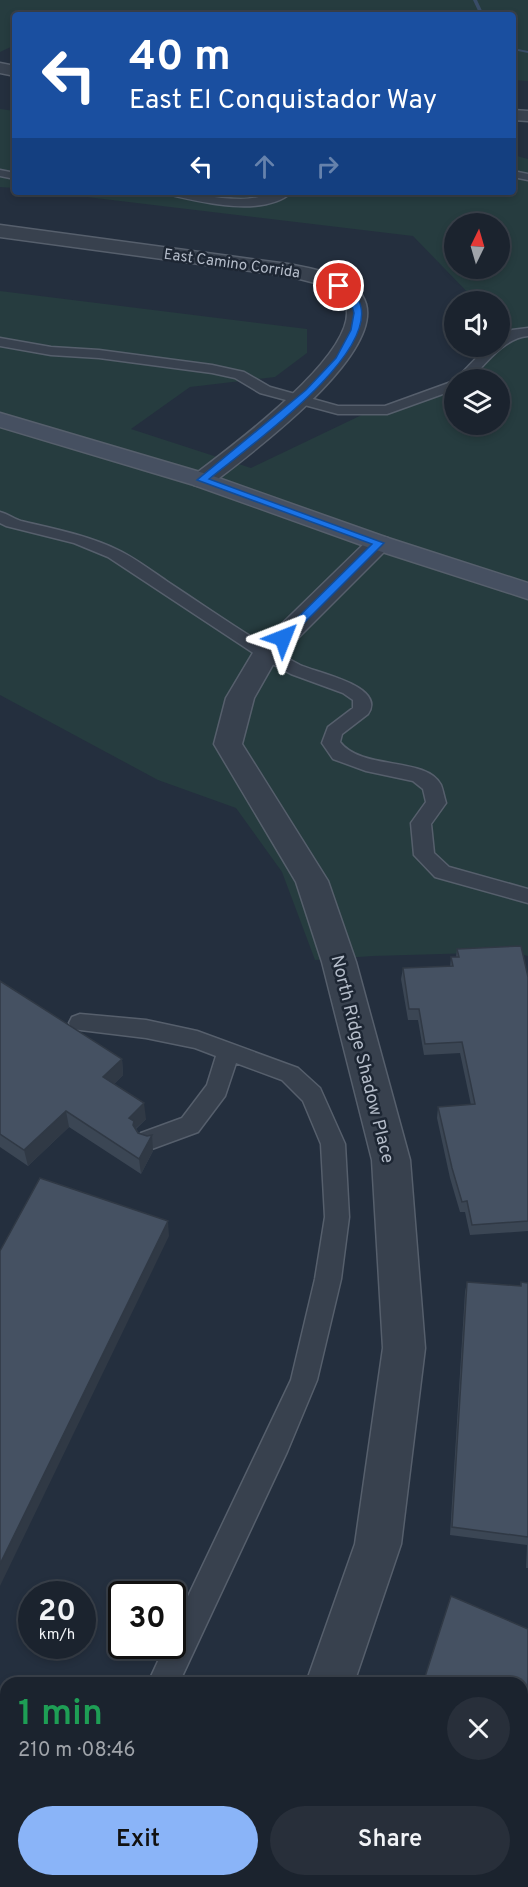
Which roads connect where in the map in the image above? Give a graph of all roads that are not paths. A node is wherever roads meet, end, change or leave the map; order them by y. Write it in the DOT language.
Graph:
graph roads {
  1 [pos="189,195"];
  2 [pos="278,195"];
  3 [pos="0,231"];
  4 [pos="528,332"];
  5 [pos="510,337"];
  6 [pos="0,342"];
  7 [pos="485,357"];
  8 [pos="473,369"];
  9 [pos="444,389"];
  10 [pos="299,400"];
  11 [pos="0,420"];
  12 [pos="202,480"];
  13 [pos="0,517"];
  14 [pos="379,543"];
  15 [pos="528,591"];
  16 [pos="267,654"];
  17 [pos="528,896"];
  18 [pos="80,1023"];
  19 [pos="228,1052"];
  20 [pos="149,1140"];
  21 [pos="166,1677"];
  22 [pos="332,1677"];
  1 -- 2 [label="lane"];
  3 -- 10 [label="street, East Camino Corrida"];
  4 -- 5 [label="lane"];
  6 -- 10 [label="lane"];
  7 -- 8 [label="lane"];
  9 -- 10 [label="lane"];
  10 -- 12 [label="street, East Camino Corrida"];
  11 -- 12 [label="street"];
  12 -- 14 [label="street"];
  13 -- 16 [label="lane"];
  14 -- 15 [label="street"];
  14 -- 16 [label="street, North Ridge Shadow Place"];
  16 -- 17 [label="lane"];
  16 -- 22 [label="street, North Ridge Shadow Place"];
  18 -- 19 [label="lane"];
  19 -- 20 [label="lane"];
  19 -- 21 [label="lane"];
}
